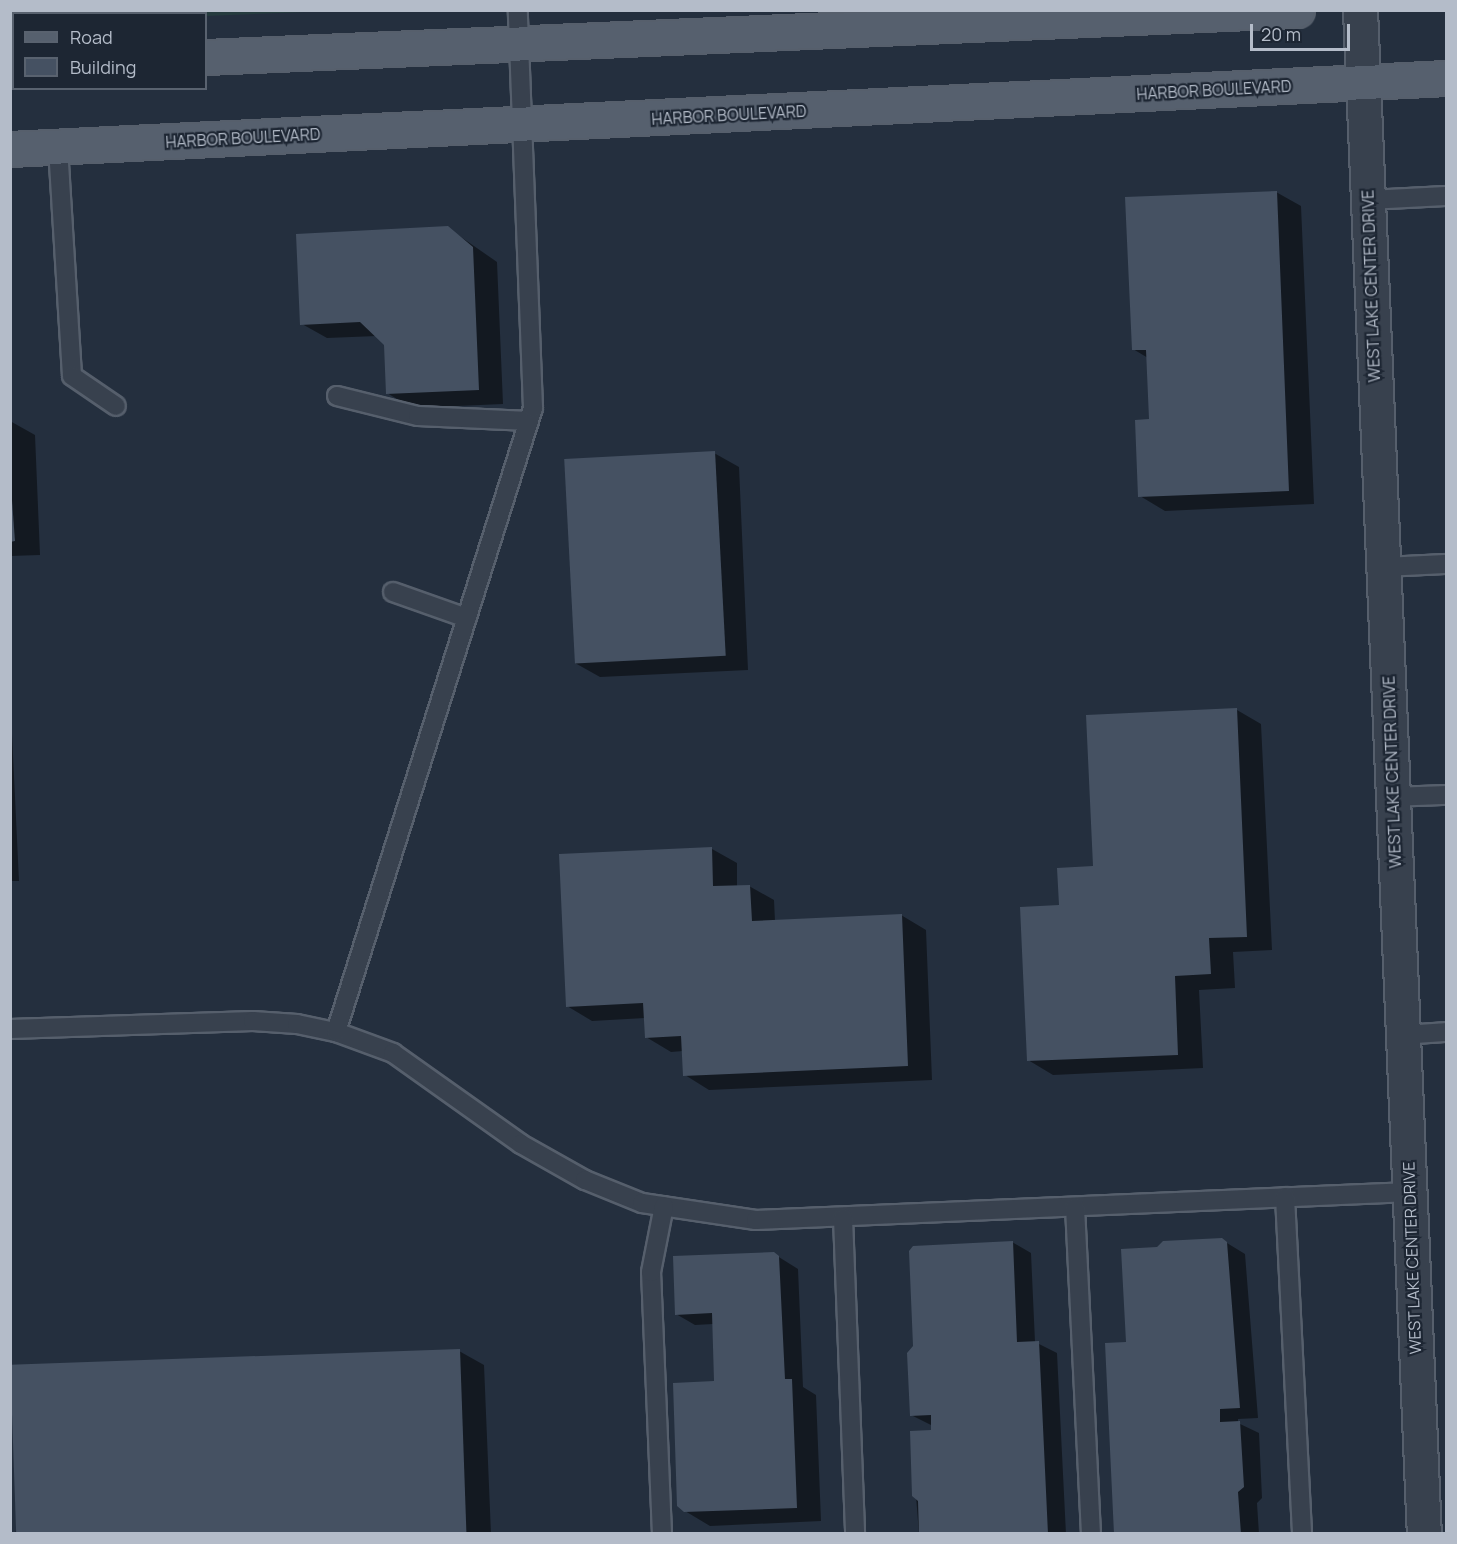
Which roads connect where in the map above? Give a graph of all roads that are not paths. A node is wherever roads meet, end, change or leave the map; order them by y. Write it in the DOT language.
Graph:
graph roads {
  1 [pos="518,10"];
  2 [pos="1298,10"];
  3 [pos="1360,10"];
  4 [pos="520,44"];
  5 [pos="207,57"];
  6 [pos="1446,78"];
  7 [pos="1362,81"];
  8 [pos="522,125"];
  9 [pos="58,147"];
  10 [pos="10,149"];
  11 [pos="1446,196"];
  12 [pos="1368,200"];
  13 [pos="337,396"];
  14 [pos="116,406"];
  15 [pos="529,421"];
  16 [pos="1446,564"];
  17 [pos="1383,567"];
  18 [pos="393,592"];
  19 [pos="466,618"];
  20 [pos="1446,795"];
  21 [pos="1393,797"];
  22 [pos="10,1029"];
  23 [pos="336,1032"];
  24 [pos="1446,1032"];
  25 [pos="1403,1035"];
  26 [pos="1410,1192"];
  27 [pos="1285,1197"];
  28 [pos="664,1206"];
  29 [pos="1075,1207"];
  30 [pos="843,1218"];
  31 [pos="662,1533"];
  32 [pos="855,1533"];
  33 [pos="1091,1533"];
  34 [pos="1302,1533"];
  35 [pos="1424,1533"];
  1 -- 4 [label="lane"];
  2 -- 4 [label="main road"];
  3 -- 7 [label="street, WEST LAKE CENTER DRIVE"];
  4 -- 5 [label="main road"];
  4 -- 8 [label="lane"];
  6 -- 7 [label="main road, HARBOR BOULEVARD"];
  7 -- 8 [label="main road, HARBOR BOULEVARD"];
  7 -- 12 [label="street, WEST LAKE CENTER DRIVE"];
  8 -- 9 [label="main road, HARBOR BOULEVARD"];
  8 -- 15 [label="lane"];
  9 -- 10 [label="main road, HARBOR BOULEVARD"];
  9 -- 14 [label="lane"];
  11 -- 12 [label="lane"];
  12 -- 17 [label="street, WEST LAKE CENTER DRIVE"];
  13 -- 15 [label="lane"];
  15 -- 19 [label="lane"];
  16 -- 17 [label="lane"];
  17 -- 21 [label="street, WEST LAKE CENTER DRIVE"];
  18 -- 19 [label="lane"];
  19 -- 23 [label="lane"];
  20 -- 21 [label="lane"];
  21 -- 25 [label="street, WEST LAKE CENTER DRIVE"];
  22 -- 23 [label="lane"];
  23 -- 28 [label="lane"];
  24 -- 25 [label="lane"];
  25 -- 26 [label="street, WEST LAKE CENTER DRIVE"];
  26 -- 27 [label="lane"];
  26 -- 35 [label="street, WEST LAKE CENTER DRIVE"];
  27 -- 29 [label="lane"];
  27 -- 34 [label="lane"];
  28 -- 30 [label="lane"];
  28 -- 31 [label="lane"];
  29 -- 30 [label="lane"];
  29 -- 33 [label="lane"];
  30 -- 32 [label="lane"];
}
